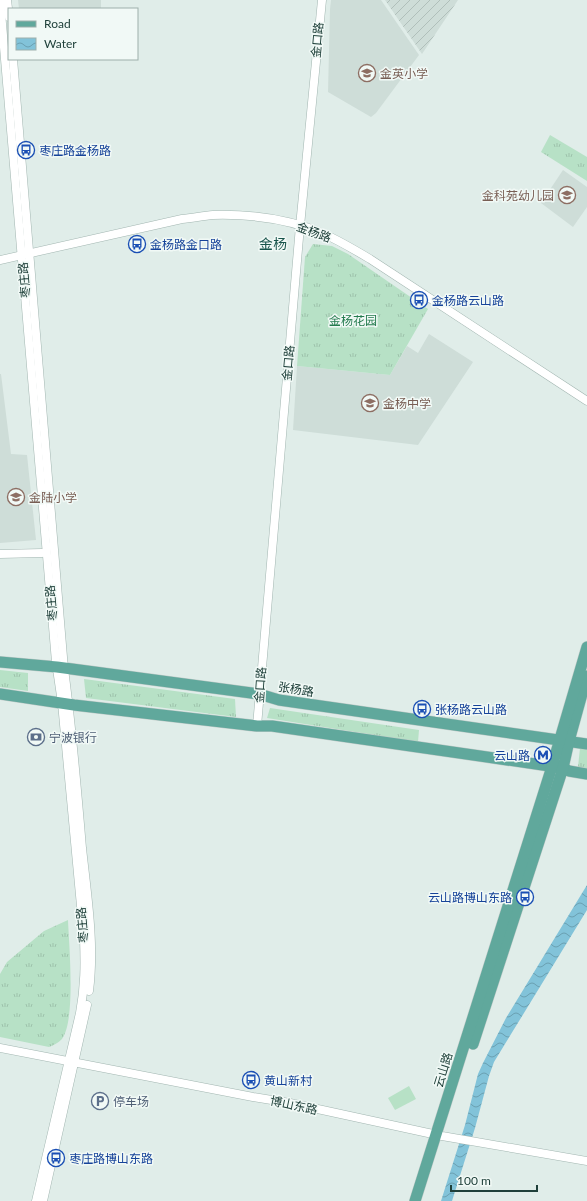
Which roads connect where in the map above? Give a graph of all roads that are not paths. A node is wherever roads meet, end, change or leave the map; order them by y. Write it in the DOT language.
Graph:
graph roads {
  1 [pos="0,0"];
  2 [pos="322,0"];
  3 [pos="13,60"];
  4 [pos="300,226"];
  5 [pos="26,255"];
  6 [pos="0,260"];
  7 [pos="587,401"];
  8 [pos="42,552"];
  9 [pos="0,554"];
  10 [pos="587,647"];
  11 [pos="0,662"];
  12 [pos="60,668"];
  13 [pos="587,676"];
  14 [pos="0,694"];
  15 [pos="259,694"];
  16 [pos="66,703"];
  17 [pos="257,726"];
  18 [pos="564,741"];
  19 [pos="587,744"];
  20 [pos="552,766"];
  21 [pos="563,768"];
  22 [pos="587,774"];
  23 [pos="0,1048"];
  24 [pos="72,1061"];
  25 [pos="444,1136"];
  26 [pos="587,1161"];
  27 [pos="36,1201"];
  28 [pos="43,1201"];
  29 [pos="415,1201"];
  30 [pos="421,1201"];
  1 -- 5 [label="street, 枣庄路"];
  2 -- 4 [label="street, 金口路"];
  3 -- 5 [label="street, 枣庄路"];
  4 -- 5 [label="street, 金杨路"];
  4 -- 7 [label="street, 金杨路"];
  4 -- 15 [label="street, 金口路"];
  5 -- 6 [label="street, 金杨路"];
  5 -- 12 [label="street, 枣庄路"];
  8 -- 9 [label="street"];
  10 -- 18 [label="main road, 云山路"];
  11 -- 12 [label="main road, 张杨路"];
  12 -- 15 [label="main road, 张杨路"];
  12 -- 16 [label="street, 枣庄路"];
  13 -- 18 [label="main road, 云山路"];
  14 -- 16 [label="main road"];
  15 -- 17 [label="street, 金口路"];
  15 -- 18 [label="main road, 张杨路"];
  16 -- 17 [label="main road"];
  16 -- 24 [label="street, 枣庄路"];
  17 -- 20 [label="main road"];
  18 -- 19 [label="main road, 张杨路"];
  18 -- 20 [label="main road, 云山路"];
  18 -- 21 [label="main road, 云山路"];
  20 -- 21 [label="main road"];
  20 -- 25 [label="main road, 云山路"];
  21 -- 22 [label="main road"];
  21 -- 25 [label="main road, 云山路"];
  23 -- 24 [label="street, 博山东路"];
  24 -- 25 [label="street, 博山东路"];
  24 -- 27 [label="street, 枣庄路"];
  24 -- 28 [label="street, 枣庄路"];
  25 -- 26 [label="street, 博山东路"];
  25 -- 29 [label="main road, 云山路"];
  25 -- 30 [label="main road, 云山路"];
}
